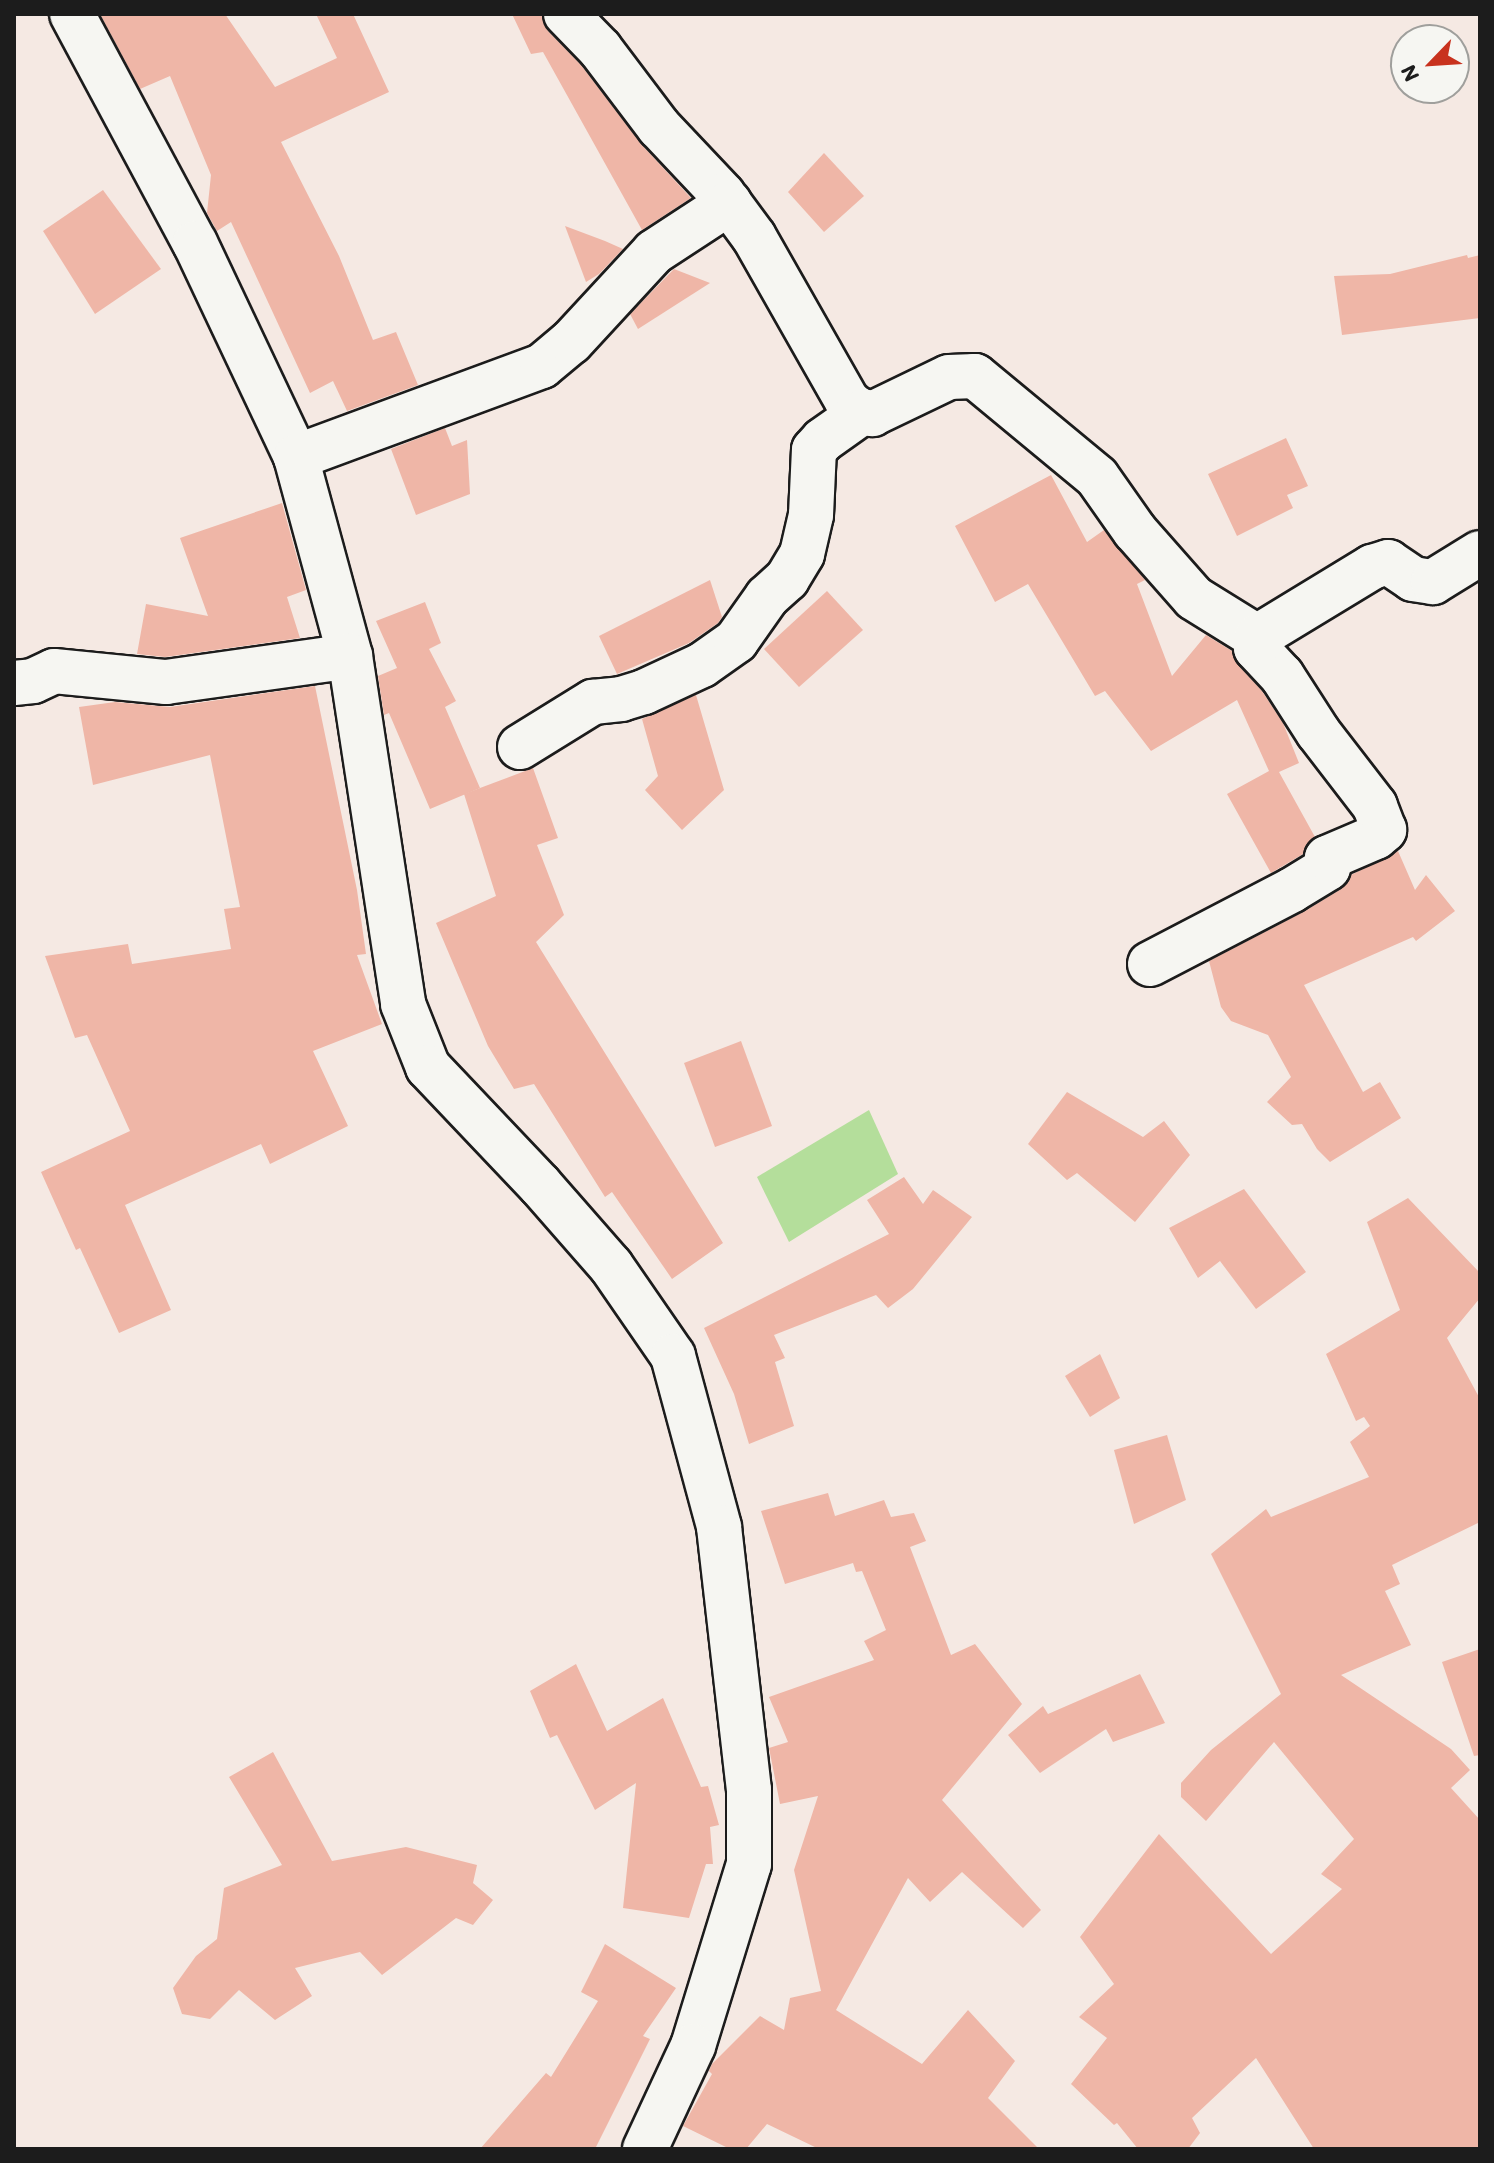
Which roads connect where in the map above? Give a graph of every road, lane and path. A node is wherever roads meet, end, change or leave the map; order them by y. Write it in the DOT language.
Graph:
graph roads {
  1 [pos="72,14"];
  2 [pos="566,14"];
  3 [pos="729,203"];
  4 [pos="864,411"];
  5 [pos="296,457"];
  6 [pos="1480,553"];
  7 [pos="1257,637"];
  8 [pos="350,656"];
  9 [pos="14,683"];
  10 [pos="520,747"];
  11 [pos="1150,964"];
  12 [pos="645,2149"];
  1 -- 5 [label="street"];
  2 -- 3 [label="street"];
  3 -- 4 [label="street"];
  3 -- 5 [label="street"];
  4 -- 7 [label="street"];
  4 -- 10 [label="street"];
  5 -- 8 [label="street"];
  6 -- 7 [label="street"];
  7 -- 11 [label="street"];
  8 -- 9 [label="street"];
  8 -- 12 [label="street"];
}
